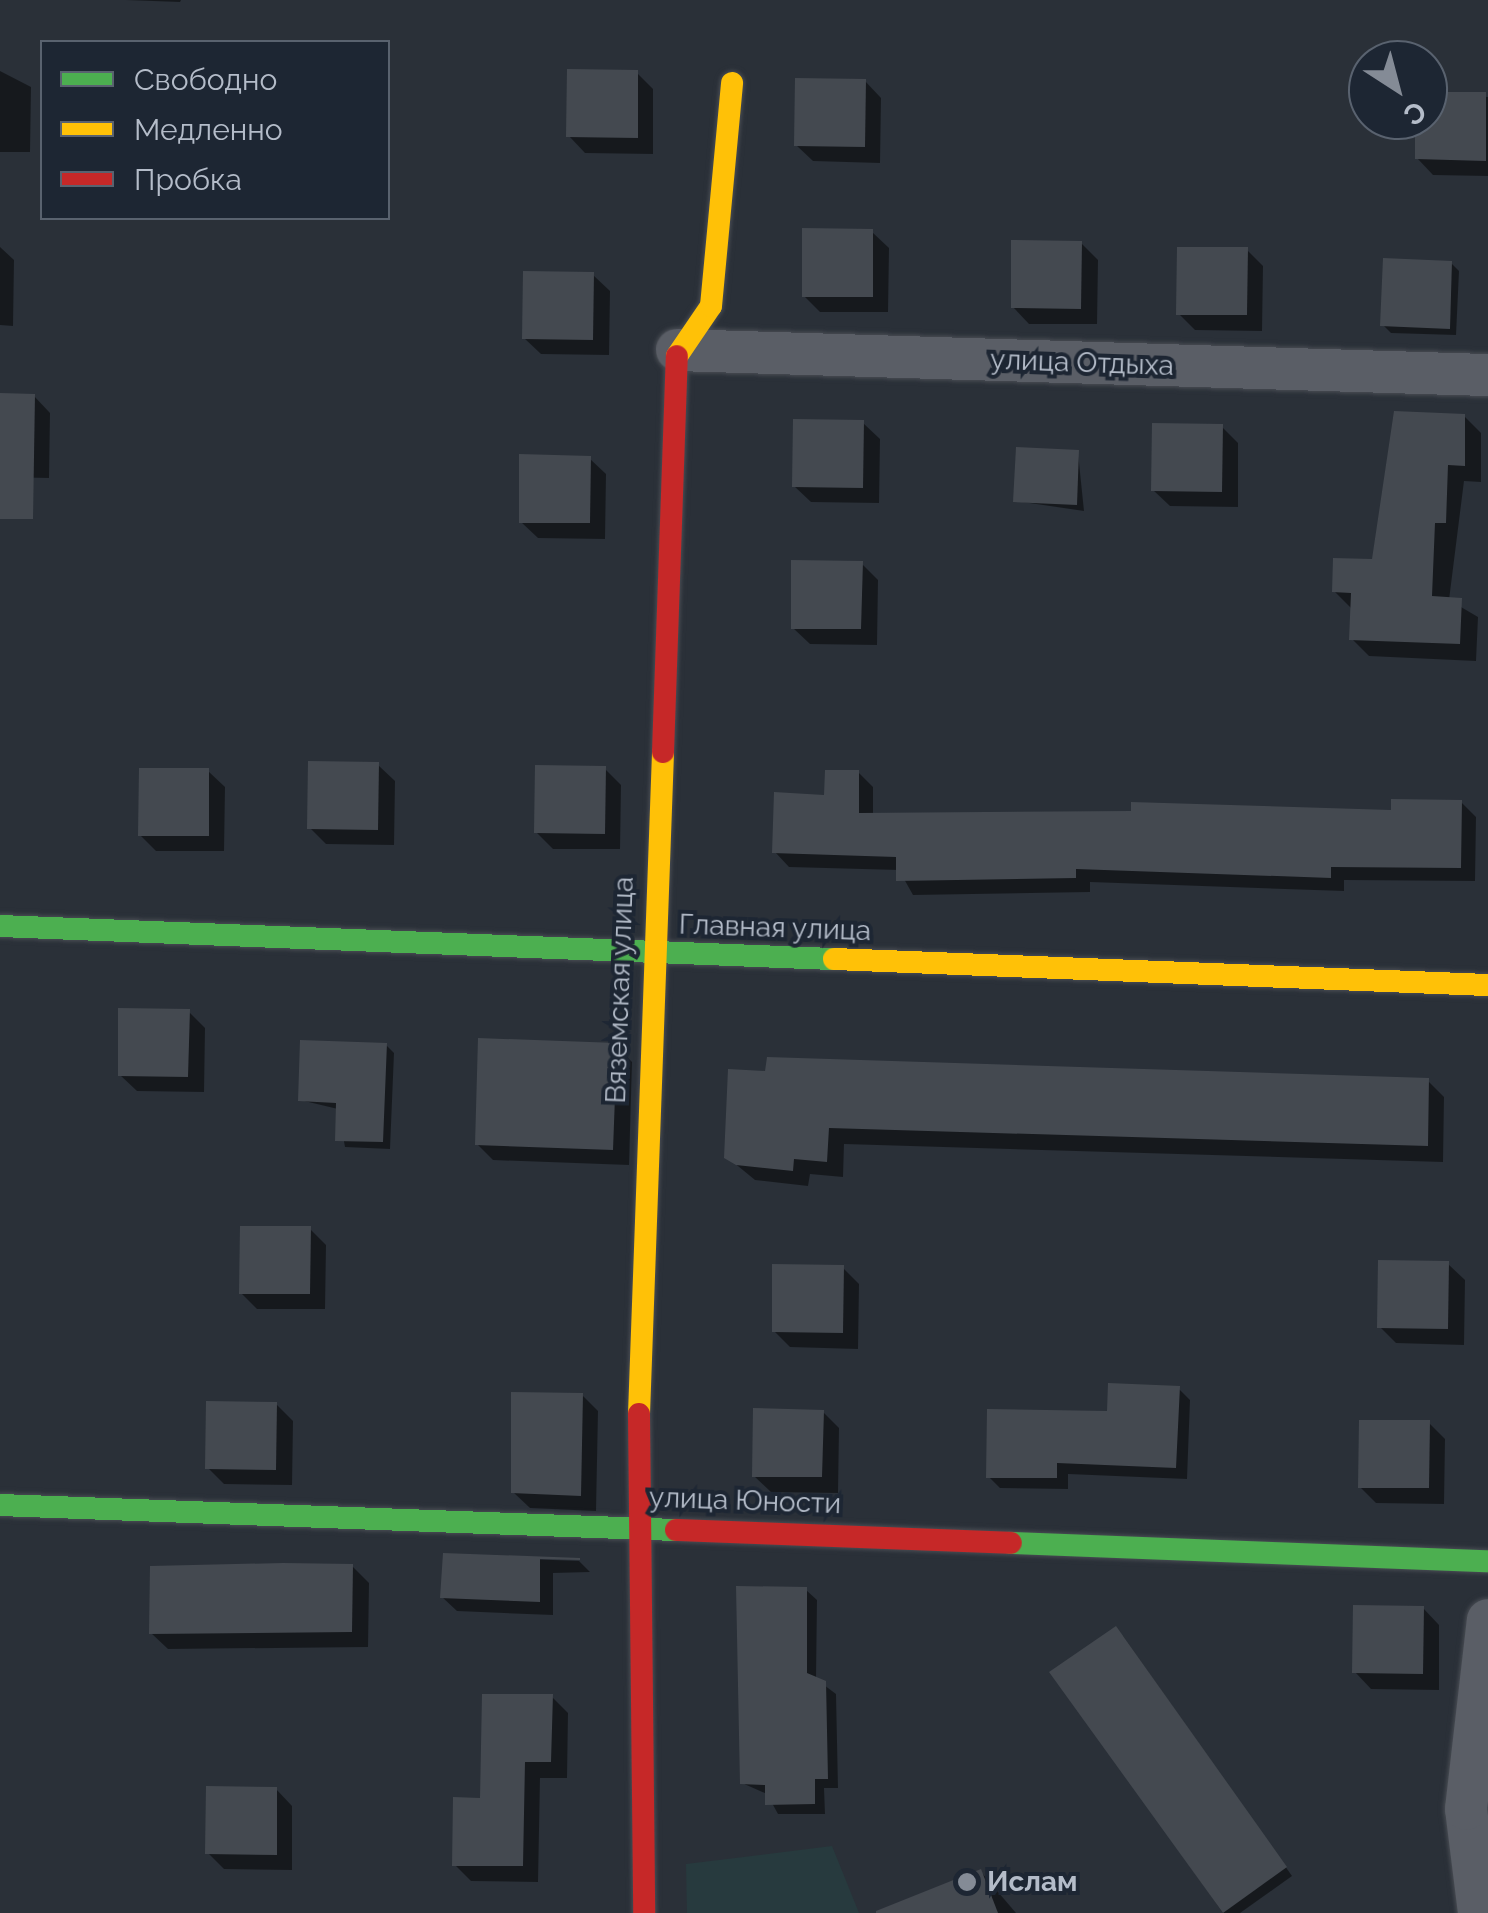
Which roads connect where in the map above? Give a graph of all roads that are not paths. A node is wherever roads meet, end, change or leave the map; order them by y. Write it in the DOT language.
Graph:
graph roads {
  1 [pos="732,82"];
  2 [pos="677,350"];
  3 [pos="1488,375"];
  4 [pos="0,926"];
  5 [pos="650,953"];
  6 [pos="1488,985"];
  7 [pos="0,1504"];
  8 [pos="635,1527"];
  9 [pos="1488,1561"];
  10 [pos="1488,1620"];
  11 [pos="644,1913"];
  12 [pos="1479,1913"];
  1 -- 2 [label="street"];
  2 -- 3 [label="street, улица Отдыха"];
  2 -- 5 [label="street, Вяземская улица"];
  4 -- 5 [label="street, Главная улица"];
  5 -- 6 [label="street, Главная улица"];
  5 -- 8 [label="street, Вяземская улица"];
  7 -- 8 [label="street, улица Юности"];
  8 -- 9 [label="street, улица Юности"];
  8 -- 11 [label="street, Вяземская улица"];
  10 -- 12 [label="street"];
}
